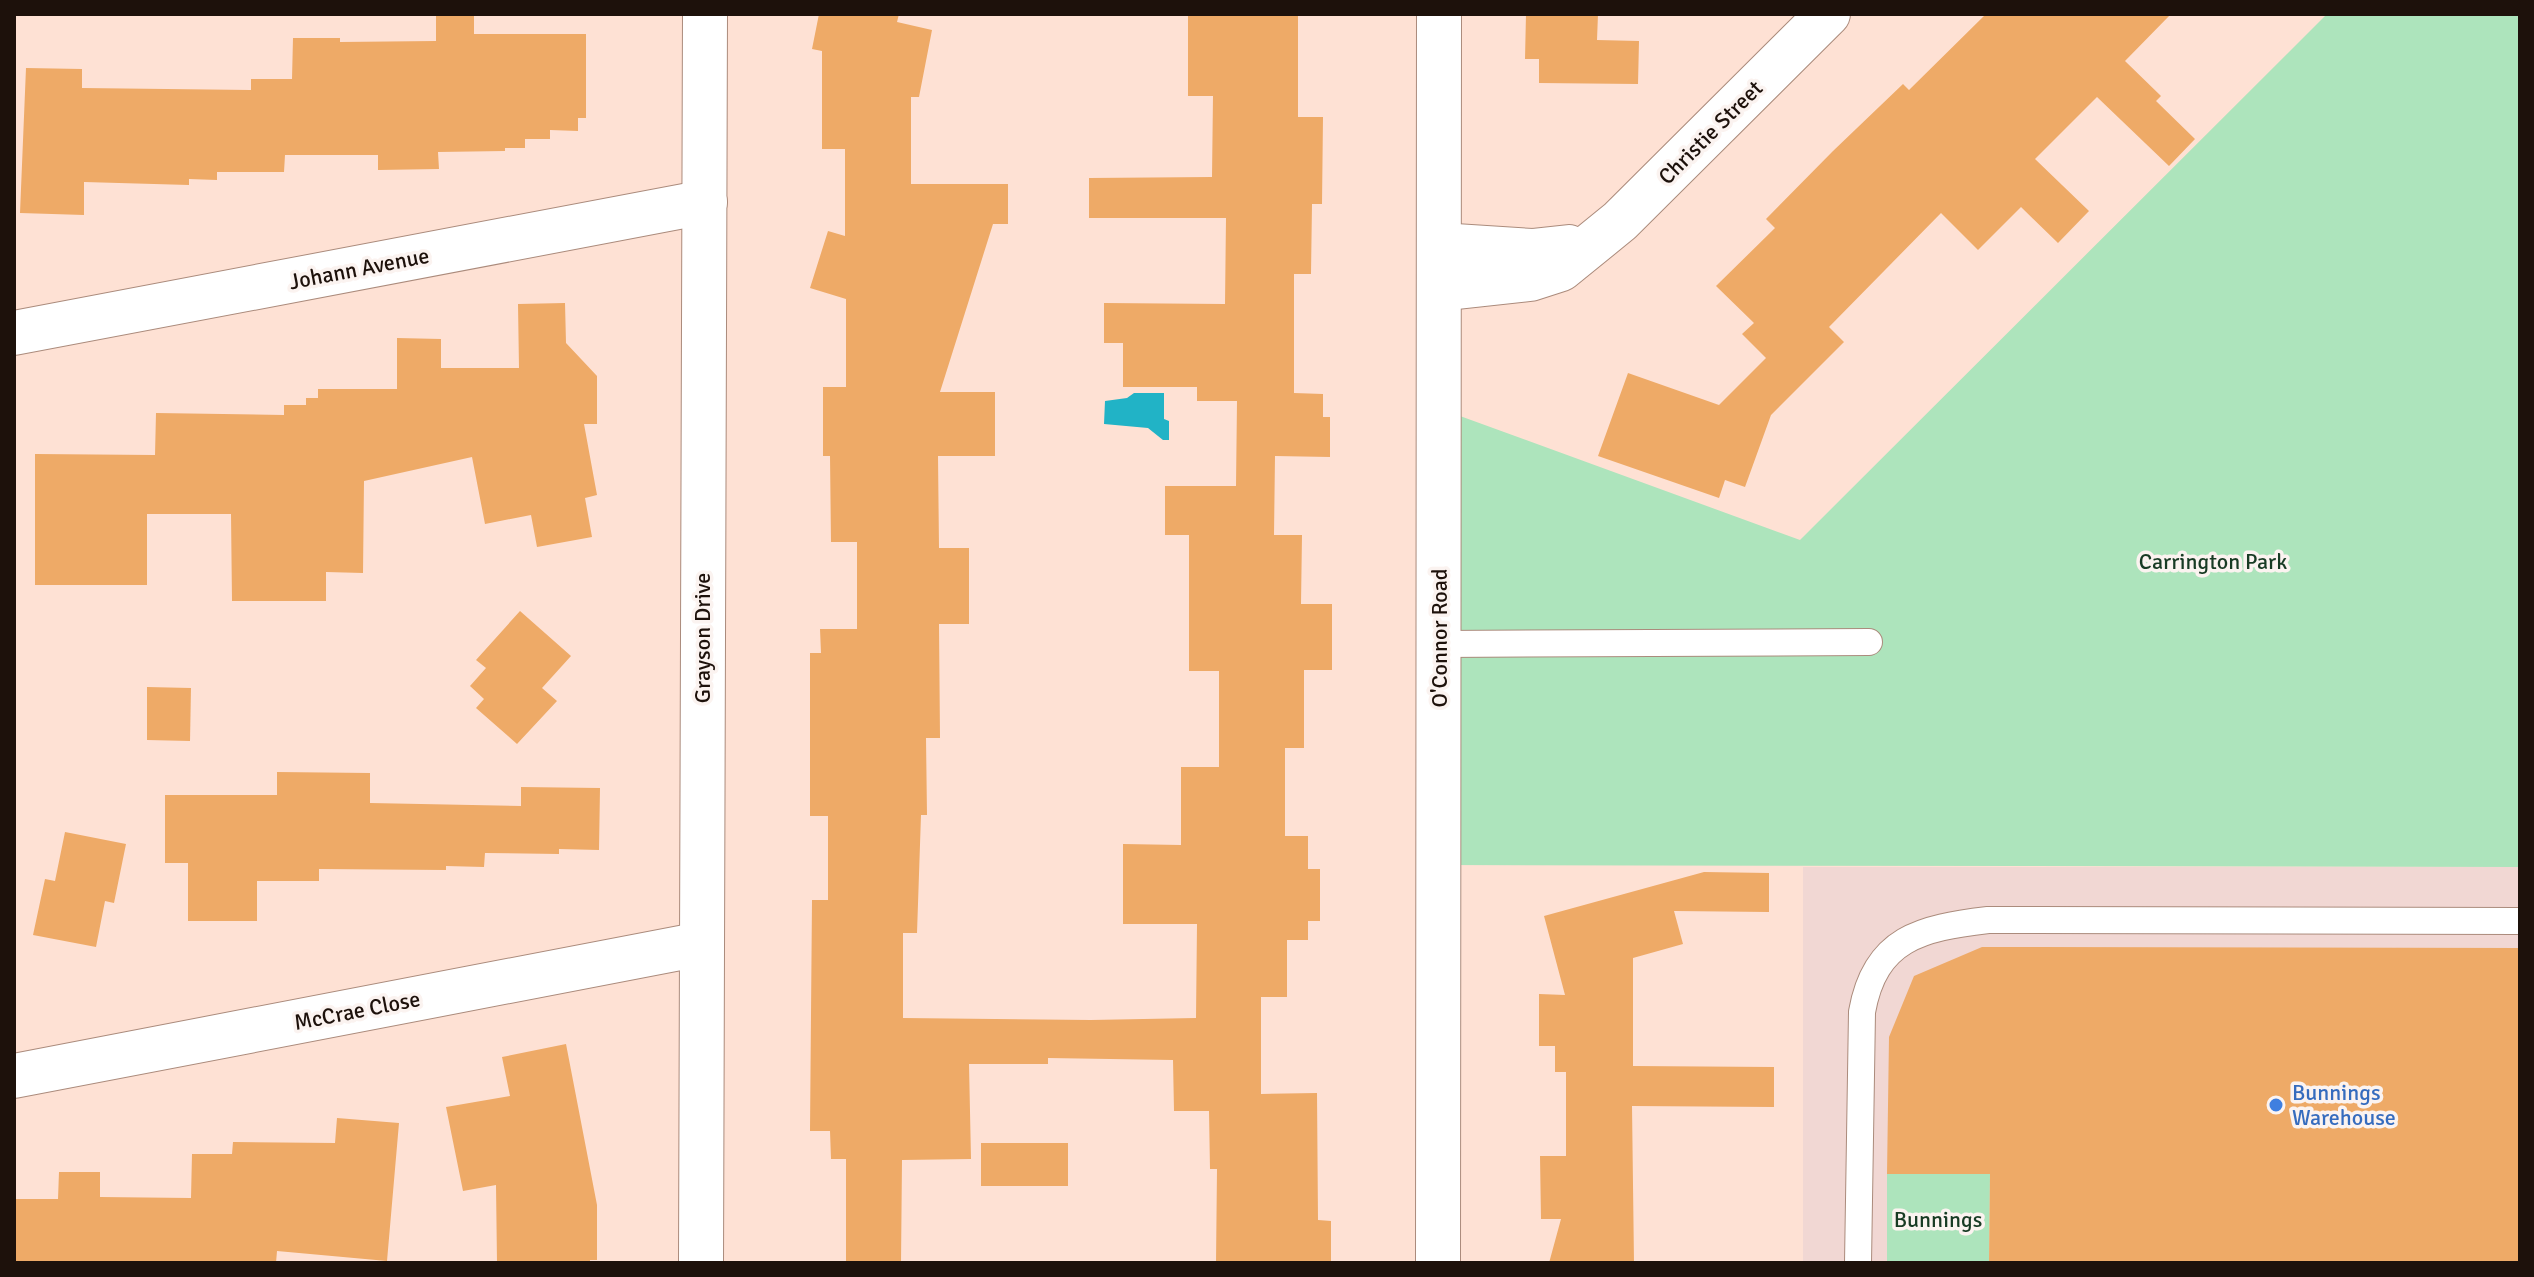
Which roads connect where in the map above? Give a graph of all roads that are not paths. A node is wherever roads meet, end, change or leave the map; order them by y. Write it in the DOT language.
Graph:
graph roads {
  1 [pos="705,14"];
  2 [pos="1439,14"];
  3 [pos="1828,14"];
  4 [pos="705,202"];
  5 [pos="1439,245"];
  6 [pos="1588,247"];
  7 [pos="1439,289"];
  8 [pos="14,333"];
  9 [pos="1869,642"];
  10 [pos="1440,644"];
  11 [pos="2520,921"];
  12 [pos="701,944"];
  13 [pos="14,1076"];
  14 [pos="701,1263"];
  15 [pos="1438,1263"];
  16 [pos="1858,1263"];
  1 -- 4 [label="street, Grayson Drive"];
  2 -- 5 [label="street, O'Connor Road"];
  3 -- 6 [label="street, Christie Street"];
  4 -- 8 [label="street, Johann Avenue"];
  4 -- 12 [label="street, Grayson Drive"];
  5 -- 6 [label="street"];
  5 -- 7 [label="street, O'Connor Road"];
  6 -- 7 [label="street, Christie Street"];
  7 -- 10 [label="street, O'Connor Road"];
  9 -- 10 [label="lane"];
  10 -- 15 [label="street, O'Connor Road"];
  11 -- 16 [label="lane"];
  12 -- 13 [label="street, McCrae Close"];
  12 -- 14 [label="street, Grayson Drive"];
}
